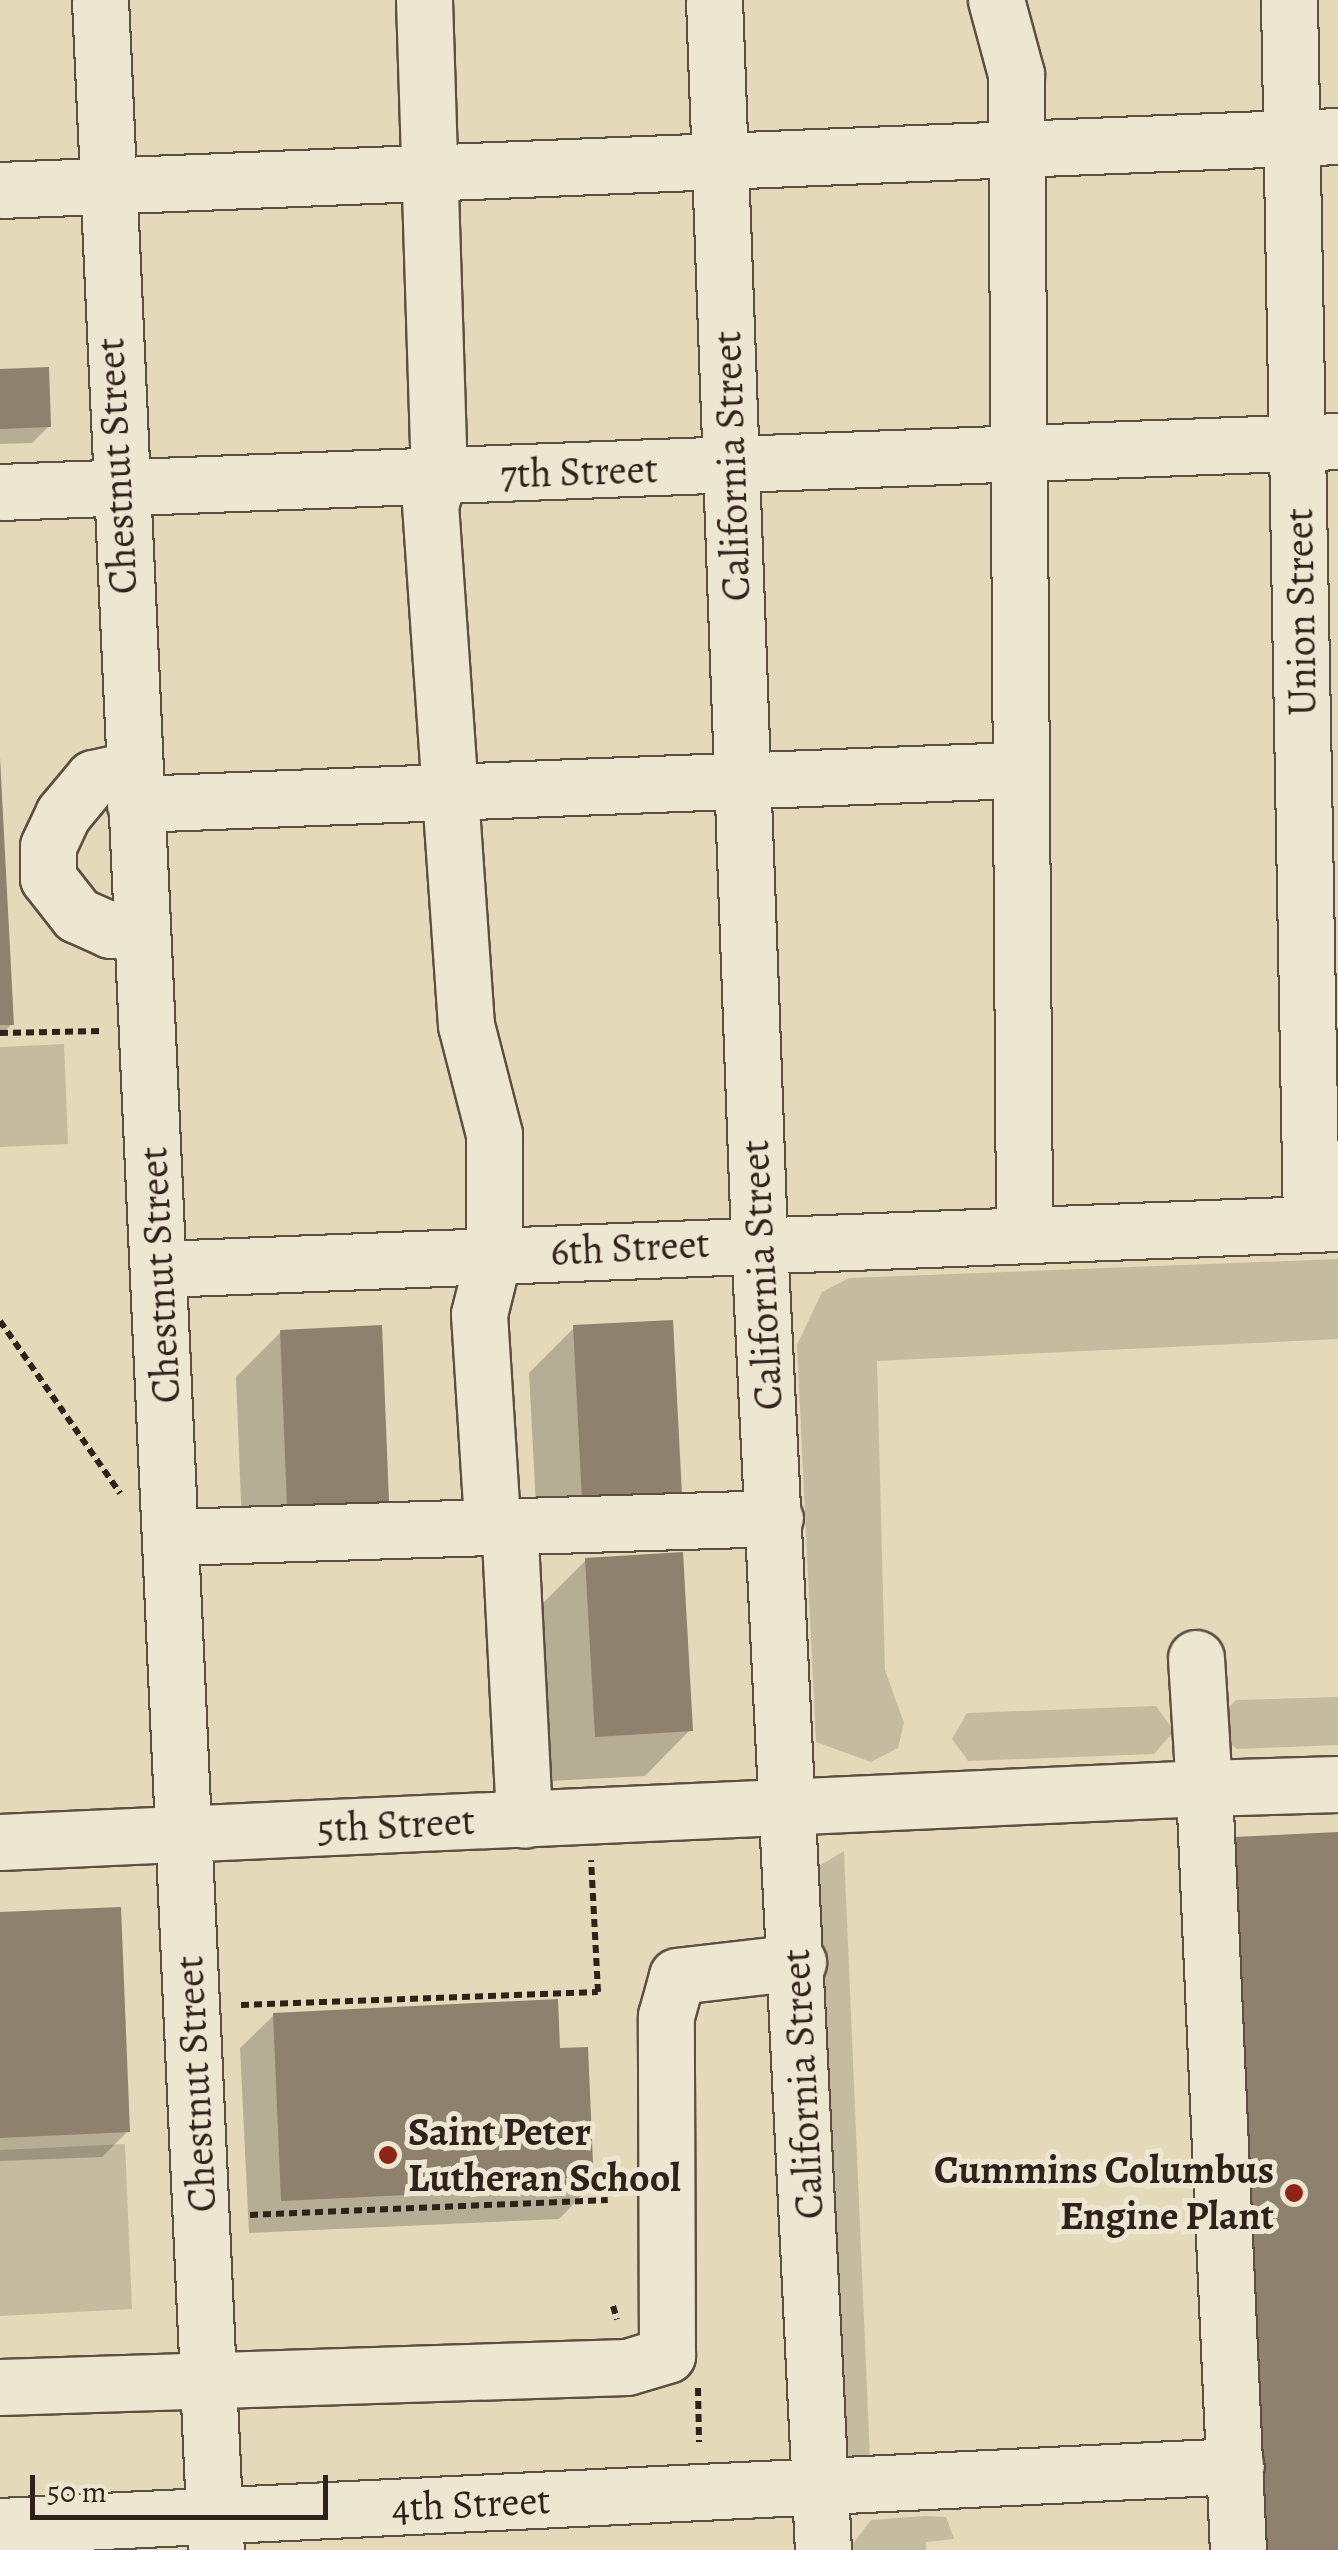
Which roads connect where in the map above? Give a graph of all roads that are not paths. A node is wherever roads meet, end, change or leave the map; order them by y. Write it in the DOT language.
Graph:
graph roads {
  1 [pos="100,0"];
  2 [pos="424,0"];
  3 [pos="714,0"];
  4 [pos="996,0"];
  5 [pos="1289,0"];
  6 [pos="1315,138"];
  7 [pos="1016,147"];
  8 [pos="720,162"];
  9 [pos="429,174"];
  10 [pos="106,186"];
  11 [pos="0,190"];
  12 [pos="1318,442"];
  13 [pos="1022,455"];
  14 [pos="732,467"];
  15 [pos="438,477"];
  16 [pos="117,488"];
  17 [pos="0,492"];
  18 [pos="1319,550"];
  19 [pos="1320,634"];
  20 [pos="1018,770"];
  21 [pos="744,782"];
  22 [pos="134,787"];
  23 [pos="447,790"];
  24 [pos="1322,926"];
  25 [pos="142,930"];
  26 [pos="1325,1223"];
  27 [pos="1024,1233"];
  28 [pos="759,1242"];
  29 [pos="494,1254"];
  30 [pos="162,1269"];
  31 [pos="775,1518"];
  32 [pos="492,1523"];
  33 [pos="172,1537"];
  34 [pos="1196,1658"];
  35 [pos="1338,1784"];
  36 [pos="1204,1788"];
  37 [pos="792,1808"];
  38 [pos="524,1820"];
  39 [pos="185,1835"];
  40 [pos="0,1842"];
  41 [pos="798,1962"];
  42 [pos="208,2378"];
  43 [pos="0,2387"];
  44 [pos="1236,2466"];
  45 [pos="821,2489"];
  46 [pos="0,2526"];
  47 [pos="500,2526"];
  48 [pos="216,2533"];
  49 [pos="824,2550"];
  50 [pos="1238,2550"];
  1 -- 10 [label="street, Chestnut Street"];
  2 -- 9 [label="street"];
  3 -- 8 [label="street, California Street"];
  4 -- 7 [label="street"];
  5 -- 6 [label="street, Union Street"];
  6 -- 7 [label="street"];
  6 -- 12 [label="street, Union Street"];
  7 -- 8 [label="street"];
  7 -- 13 [label="street"];
  8 -- 9 [label="street"];
  8 -- 14 [label="street, California Street"];
  9 -- 10 [label="street"];
  9 -- 15 [label="street"];
  10 -- 11 [label="street"];
  10 -- 16 [label="street, Chestnut Street"];
  12 -- 13 [label="street, 7th Street"];
  12 -- 18 [label="street, Union Street"];
  13 -- 14 [label="street, 7th Street"];
  13 -- 20 [label="street"];
  14 -- 15 [label="street, 7th Street"];
  14 -- 21 [label="street, California Street"];
  15 -- 16 [label="street, 7th Street"];
  15 -- 23 [label="street"];
  16 -- 17 [label="street, 7th Street"];
  16 -- 22 [label="street, Chestnut Street"];
  18 -- 19 [label="street, Union Street"];
  19 -- 24 [label="street, Union Street"];
  20 -- 21 [label="street"];
  20 -- 27 [label="street"];
  21 -- 23 [label="street"];
  21 -- 28 [label="street, California Street"];
  22 -- 23 [label="street"];
  22 -- 25 [label="street, Chestnut Street"];
  22 -- 25 [label="street"];
  23 -- 29 [label="street"];
  24 -- 26 [label="street, Union Street"];
  25 -- 30 [label="street, Chestnut Street"];
  26 -- 27 [label="street, 6th Street"];
  27 -- 28 [label="street, 6th Street"];
  28 -- 29 [label="street, 6th Street"];
  28 -- 31 [label="street, California Street"];
  29 -- 30 [label="street, 6th Street"];
  29 -- 32 [label="street"];
  30 -- 33 [label="street, Chestnut Street"];
  31 -- 32 [label="street"];
  31 -- 37 [label="street, California Street"];
  32 -- 33 [label="street"];
  32 -- 38 [label="street"];
  33 -- 39 [label="street, Chestnut Street"];
  34 -- 36 [label="street"];
  35 -- 36 [label="street, 5th Street"];
  36 -- 37 [label="street, 5th Street"];
  36 -- 44 [label="street"];
  37 -- 38 [label="street, 5th Street"];
  37 -- 41 [label="street, California Street"];
  38 -- 39 [label="street, 5th Street"];
  39 -- 40 [label="street, 5th Street"];
  39 -- 42 [label="street, Chestnut Street"];
  41 -- 42 [label="street"];
  41 -- 45 [label="street, California Street"];
  42 -- 43 [label="street"];
  42 -- 48 [label="street, Chestnut Street"];
  44 -- 45 [label="street, 4th Street"];
  44 -- 50 [label="street"];
  45 -- 47 [label="street, 4th Street"];
  45 -- 49 [label="street, California Street"];
  46 -- 48 [label="street, 4th Street"];
  47 -- 48 [label="street, 4th Street"];
}
